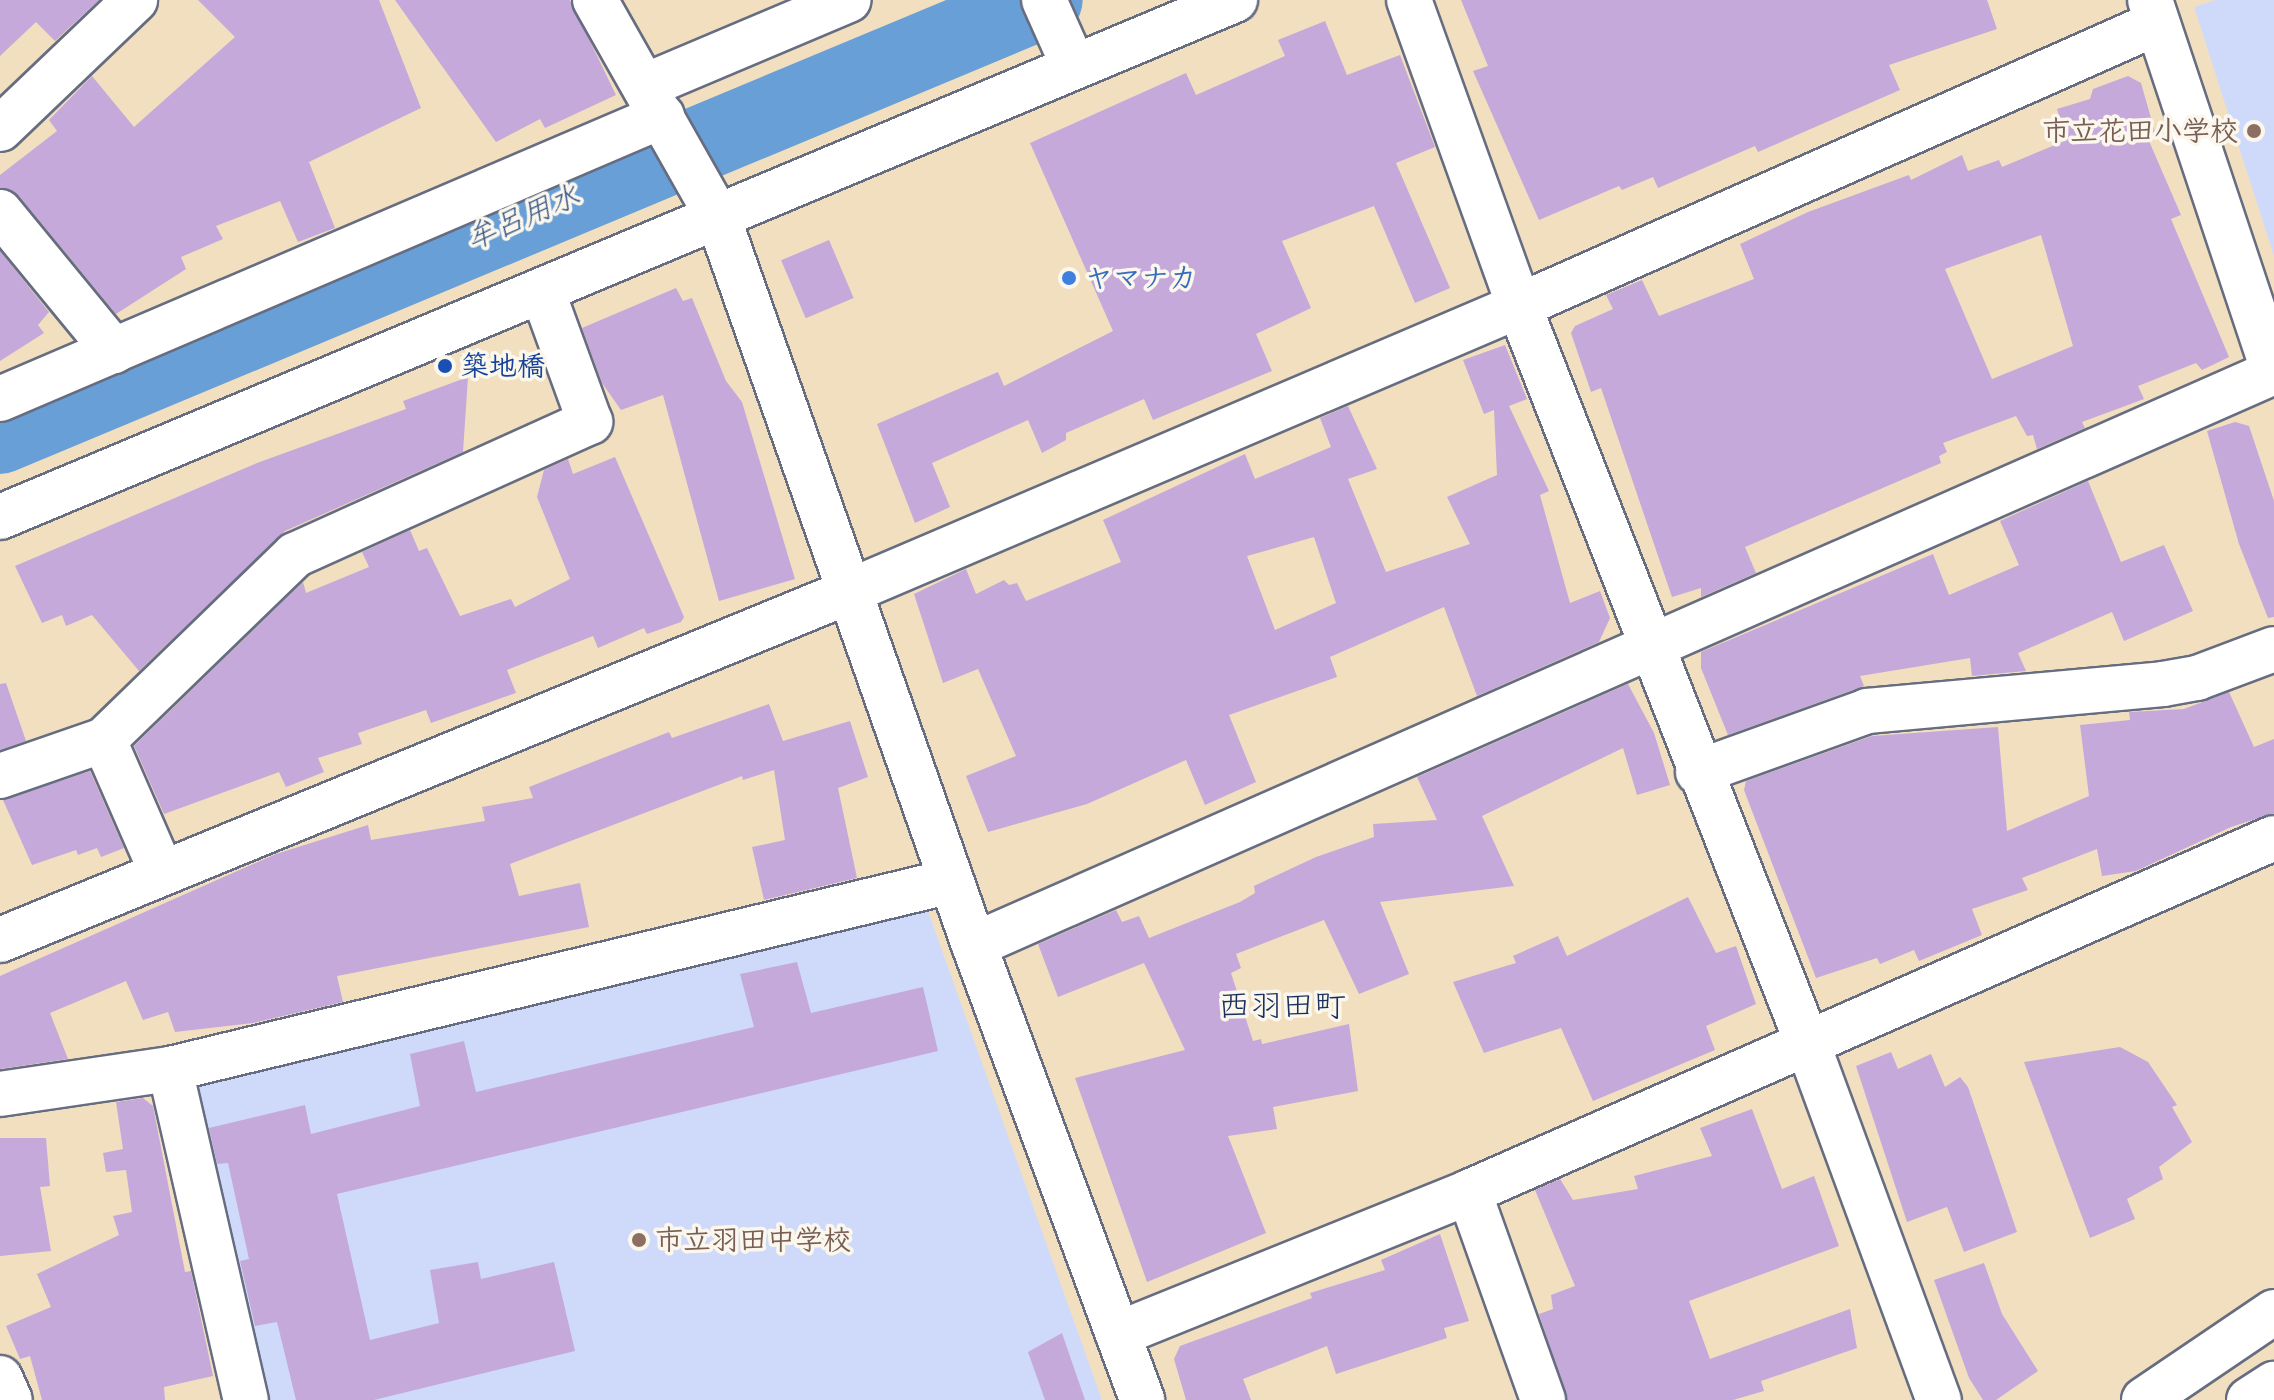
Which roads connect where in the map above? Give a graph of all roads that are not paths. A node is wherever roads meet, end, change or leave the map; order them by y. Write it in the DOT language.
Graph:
graph roads {
  1 [pos="135,0"];
  2 [pos="595,0"];
  3 [pos="849,0"];
  4 [pos="1235,0"];
  5 [pos="1409,0"];
  6 [pos="1049,12"];
  7 [pos="2154,12"];
  8 [pos="1074,67"];
  9 [pos="659,111"];
  10 [pos="0,129"];
  11 [pos="0,212"];
  12 [pos="718,217"];
  13 [pos="542,290"];
  14 [pos="1519,306"];
  15 [pos="114,351"];
  16 [pos="2274,372"];
  17 [pos="0,399"];
  18 [pos="0,517"];
  19 [pos="848,592"];
  20 [pos="1651,649"];
  21 [pos="2274,649"];
  22 [pos="104,740"];
  23 [pos="1698,772"];
  24 [pos="0,776"];
  25 [pos="2274,838"];
  26 [pos="162,873"];
  27 [pos="951,881"];
  28 [pos="0,940"];
  29 [pos="974,945"];
  30 [pos="1807,1042"];
  31 [pos="170,1069"];
  32 [pos="0,1094"];
  33 [pos="1469,1192"];
  34 [pos="2274,1312"];
  35 [pos="1118,1334"];
  36 [pos="0,1378"];
  37 [pos="2274,1384"];
  38 [pos="10,1400"];
  39 [pos="246,1400"];
  40 [pos="1142,1400"];
  41 [pos="1543,1400"];
  42 [pos="1939,1400"];
  43 [pos="2144,1400"];
  44 [pos="2249,1400"];
  1 -- 10 [label="street"];
  2 -- 9 [label="street"];
  3 -- 9 [label="street"];
  4 -- 8 [label="street"];
  5 -- 14 [label="street"];
  6 -- 8 [label="street"];
  7 -- 14 [label="street"];
  7 -- 16 [label="street"];
  8 -- 12 [label="street"];
  9 -- 12 [label="street"];
  9 -- 15 [label="street"];
  11 -- 15 [label="street"];
  12 -- 13 [label="street"];
  12 -- 19 [label="street"];
  13 -- 18 [label="street"];
  13 -- 22 [label="street"];
  14 -- 19 [label="street"];
  14 -- 20 [label="street"];
  15 -- 17 [label="street"];
  16 -- 20 [label="street"];
  19 -- 26 [label="street"];
  19 -- 27 [label="street"];
  20 -- 23 [label="street"];
  20 -- 29 [label="street"];
  21 -- 23 [label="street"];
  22 -- 24 [label="street"];
  22 -- 26 [label="street"];
  23 -- 30 [label="street"];
  25 -- 30 [label="street"];
  26 -- 28 [label="street"];
  27 -- 29 [label="street"];
  27 -- 31 [label="street"];
  29 -- 35 [label="street"];
  30 -- 33 [label="street"];
  30 -- 42 [label="street"];
  31 -- 32 [label="street"];
  31 -- 39 [label="street"];
  33 -- 35 [label="street"];
  33 -- 41 [label="street"];
  34 -- 43 [label="street"];
  35 -- 40 [label="street"];
  36 -- 38 [label="street"];
  37 -- 44 [label="street"];
}
